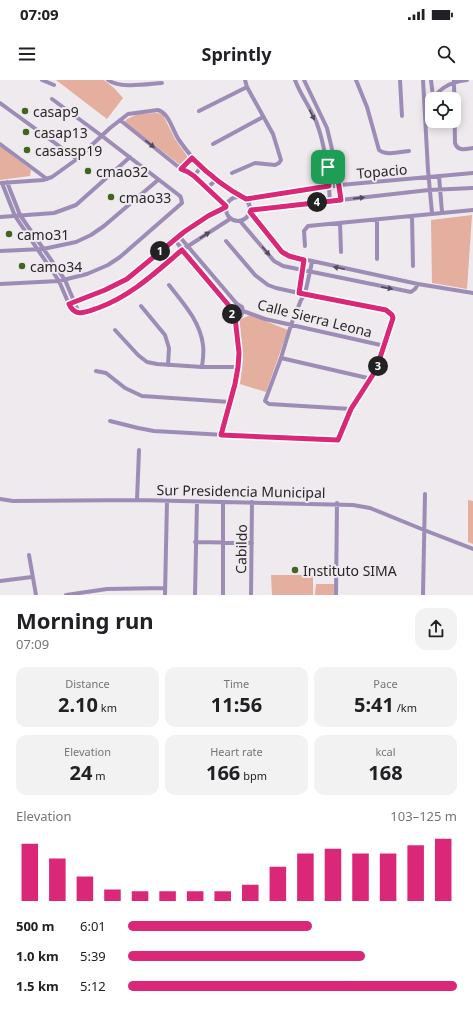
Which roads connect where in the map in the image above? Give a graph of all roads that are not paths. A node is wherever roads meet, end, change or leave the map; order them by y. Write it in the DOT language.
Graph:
graph roads {
  1 [pos="42,80"];
  2 [pos="52,80"];
  3 [pos="108,80"];
  4 [pos="245,80"];
  5 [pos="294,80"];
  6 [pos="304,80"];
  7 [pos="356,80"];
  8 [pos="400,80"];
  9 [pos="423,80"];
  10 [pos="431,80"];
  11 [pos="467,80"];
  12 [pos="455,81"];
  13 [pos="162,83"];
  14 [pos="247,88"];
  15 [pos="432,92"];
  16 [pos="437,92"];
  17 [pos="52,99"];
  18 [pos="0,103"];
  19 [pos="425,107"];
  20 [pos="198,111"];
  21 [pos="402,116"];
  22 [pos="263,117"];
  23 [pos="120,120"];
  24 [pos="426,128"];
  25 [pos="102,136"];
  26 [pos="0,144"];
  27 [pos="213,144"];
  28 [pos="473,148"];
  29 [pos="409,151"];
  30 [pos="130,157"];
  31 [pos="192,158"];
  32 [pos="77,159"];
  33 [pos="336,166"];
  34 [pos="201,167"];
  35 [pos="328,167"];
  36 [pos="181,169"];
  37 [pos="232,173"];
  38 [pos="473,173"];
  39 [pos="194,176"];
  40 [pos="439,176"];
  41 [pos="428,178"];
  42 [pos="47,179"];
  43 [pos="158,180"];
  44 [pos="216,180"];
  45 [pos="3,183"];
  46 [pos="339,185"];
  47 [pos="329,186"];
  48 [pos="207,188"];
  49 [pos="473,188"];
  50 [pos="440,189"];
  51 [pos="430,190"];
  52 [pos="239,196"];
  53 [pos="246,199"];
  54 [pos="341,200"];
  55 [pos="330,201"];
  56 [pos="226,206"];
  57 [pos="473,210"];
  58 [pos="250,211"];
  59 [pos="442,212"];
  60 [pos="432,213"];
  61 [pos="20,215"];
  62 [pos="15,216"];
  63 [pos="412,216"];
  64 [pos="0,217"];
  65 [pos="230,219"];
  66 [pos="377,220"];
  67 [pos="240,221"];
  68 [pos="340,223"];
  69 [pos="179,236"];
  70 [pos="174,239"];
  71 [pos="226,241"];
  72 [pos="188,246"];
  73 [pos="305,246"];
  74 [pos="36,249"];
  75 [pos="43,249"];
  76 [pos="182,250"];
  77 [pos="0,251"];
  78 [pos="340,252"];
  79 [pos="378,259"];
  80 [pos="304,260"];
  81 [pos="201,262"];
  82 [pos="312,262"];
  83 [pos="196,266"];
  84 [pos="413,266"];
  85 [pos="302,271"];
  86 [pos="310,273"];
  87 [pos="65,280"];
  88 [pos="59,281"];
  89 [pos="0,284"];
  90 [pos="418,284"];
  91 [pos="169,285"];
  92 [pos="299,293"];
  93 [pos="473,293"];
  94 [pos="305,294"];
  95 [pos="300,300"];
  96 [pos="74,301"];
  97 [pos="69,304"];
  98 [pos="237,304"];
  99 [pos="141,306"];
  100 [pos="231,308"];
  101 [pos="243,311"];
  102 [pos="79,313"];
  103 [pos="235,317"];
  104 [pos="291,325"];
  105 [pos="115,330"];
  106 [pos="384,346"];
  107 [pos="281,358"];
  108 [pos="168,364"];
  109 [pos="202,367"];
  110 [pos="238,367"];
  111 [pos="96,371"];
  112 [pos="372,379"];
  113 [pos="230,402"];
  114 [pos="351,409"];
  115 [pos="110,421"];
  116 [pos="221,435"];
  117 [pos="139,450"];
  118 [pos="424,494"];
  119 [pos="0,499"];
  120 [pos="137,500"];
  121 [pos="167,501"];
  122 [pos="197,502"];
  123 [pos="252,502"];
  124 [pos="223,503"];
  125 [pos="337,503"];
  126 [pos="424,530"];
  127 [pos="195,542"];
  128 [pos="223,543"];
  129 [pos="252,543"];
  130 [pos="473,549"];
  131 [pos="29,555"];
  132 [pos="32,577"];
  133 [pos="0,580"];
  134 [pos="165,588"];
  135 [pos="36,595"];
  136 [pos="66,595"];
  137 [pos="165,595"];
  138 [pos="194,595"];
  139 [pos="223,595"];
  140 [pos="251,595"];
  141 [pos="336,595"];
  142 [pos="423,595"];
  1 -- 2 [label="street"];
  3 -- 13 [label="street"];
  4 -- 14 [label="street"];
  5 -- 35 [label="street, one-way"];
  6 -- 33 [label="street"];
  7 -- 29 [label="street"];
  8 -- 21 [label="street"];
  9 -- 19 [label="street"];
  10 -- 15 [label="street"];
  11 -- 12 [label="street"];
  12 -- 16 [label="street"];
  12 -- 28 [label="street"];
  14 -- 20 [label="street"];
  14 -- 22 [label="street"];
  17 -- 25 [label="street"];
  18 -- 32 [label="street"];
  22 -- 27 [label="street"];
  22 -- 37 [label="street"];
  23 -- 25 [label="street"];
  23 -- 31 [label="street"];
  23 -- 36 [label="street, one-way"];
  24 -- 41 [label="street"];
  25 -- 30 [label="street"];
  25 -- 32 [label="street"];
  26 -- 42 [label="street"];
  30 -- 43 [label="street"];
  30 -- 61 [label="street"];
  31 -- 34 [label="street"];
  31 -- 36 [label="street"];
  32 -- 42 [label="street"];
  33 -- 35 [label="street"];
  33 -- 46 [label="street"];
  34 -- 39 [label="street"];
  34 -- 44 [label="street"];
  35 -- 47 [label="street"];
  36 -- 39 [label="street"];
  38 -- 40 [label="street, Topacio"];
  39 -- 48 [label="street"];
  40 -- 41 [label="street, Topacio"];
  40 -- 50 [label="street"];
  41 -- 46 [label="street, Topacio"];
  41 -- 51 [label="street"];
  42 -- 45 [label="street"];
  43 -- 75 [label="street"];
  43 -- 87 [label="street"];
  44 -- 48 [label="street"];
  44 -- 52 [label="street"];
  45 -- 61 [label="street"];
  45 -- 62 [label="street"];
  46 -- 47 [label="street, Topacio"];
  46 -- 54 [label="street"];
  47 -- 53 [label="street, Topacio"];
  47 -- 55 [label="street"];
  48 -- 56 [label="street"];
  49 -- 50 [label="street, Topacio"];
  50 -- 51 [label="street, Topacio"];
  50 -- 59 [label="street"];
  54 -- 51 [label="street, Topacio, one-way"];
  51 -- 60 [label="street"];
  52 -- 53 [label="street"];
  52 -- 56 [label="street"];
  53 -- 58 [label="street"];
  54 -- 55 [label="street, Topacio"];
  55 -- 58 [label="street, Topacio"];
  56 -- 65 [label="street"];
  56 -- 69 [label="street"];
  57 -- 59 [label="street"];
  58 -- 67 [label="street"];
  58 -- 80 [label="street"];
  59 -- 60 [label="street"];
  60 -- 63 [label="street"];
  61 -- 62 [label="street"];
  61 -- 75 [label="street"];
  62 -- 64 [label="street"];
  62 -- 74 [label="street"];
  63 -- 66 [label="street"];
  63 -- 84 [label="street"];
  65 -- 67 [label="street"];
  72 -- 65 [label="street, one-way"];
  66 -- 68 [label="street"];
  66 -- 79 [label="street"];
  67 -- 85 [label="street, one-way"];
  68 -- 73 [label="street"];
  68 -- 78 [label="street"];
  69 -- 70 [label="street"];
  69 -- 72 [label="street, Calle Sierra Leona"];
  70 -- 76 [label="street"];
  70 -- 96 [label="street"];
  71 -- 92 [label="street"];
  72 -- 76 [label="street"];
  72 -- 81 [label="street, Calle Sierra Leona"];
  74 -- 75 [label="street"];
  74 -- 77 [label="street"];
  74 -- 88 [label="street"];
  75 -- 87 [label="street"];
  76 -- 83 [label="street"];
  76 -- 102 [label="street"];
  80 -- 82 [label="street"];
  80 -- 85 [label="street"];
  81 -- 83 [label="street"];
  81 -- 98 [label="street, Calle Sierra Leona"];
  82 -- 86 [label="street"];
  90 -- 82 [label="street, one-way"];
  83 -- 100 [label="street"];
  85 -- 86 [label="street"];
  85 -- 92 [label="street"];
  86 -- 90 [label="street, one-way"];
  86 -- 94 [label="street"];
  87 -- 88 [label="street"];
  87 -- 96 [label="street"];
  88 -- 89 [label="street"];
  88 -- 97 [label="street"];
  90 -- 93 [label="street"];
  91 -- 109 [label="street"];
  92 -- 94 [label="street"];
  92 -- 95 [label="street"];
  94 -- 95 [label="street"];
  94 -- 106 [label="street"];
  95 -- 104 [label="street"];
  96 -- 97 [label="street"];
  96 -- 102 [label="street"];
  97 -- 102 [label="street"];
  98 -- 100 [label="street"];
  98 -- 101 [label="street, Calle Sierra Leona"];
  99 -- 108 [label="street"];
  100 -- 103 [label="street"];
  101 -- 103 [label="street"];
  101 -- 104 [label="street, Calle Sierra Leona"];
  103 -- 110 [label="street"];
  104 -- 106 [label="street, Calle Sierra Leona"];
  104 -- 107 [label="street"];
  105 -- 108 [label="street"];
  106 -- 112 [label="street"];
  107 -- 112 [label="street"];
  107 -- 114 [label="street"];
  108 -- 109 [label="street"];
  109 -- 110 [label="street"];
  110 -- 113 [label="street"];
  111 -- 113 [label="street"];
  112 -- 114 [label="street"];
  113 -- 116 [label="street"];
  114 -- 116 [label="street"];
  115 -- 116 [label="street"];
  117 -- 120 [label="street"];
  118 -- 126 [label="street"];
  119 -- 120 [label="street, Sur Presidencia Municipal"];
  120 -- 121 [label="street, Sur Presidencia Municipal"];
  121 -- 122 [label="street, Sur Presidencia Municipal"];
  121 -- 134 [label="street"];
  122 -- 124 [label="street, Sur Presidencia Municipal"];
  122 -- 127 [label="street"];
  123 -- 124 [label="street, Sur Presidencia Municipal"];
  123 -- 125 [label="street, Sur Presidencia Municipal"];
  123 -- 129 [label="street, Cabildo"];
  124 -- 128 [label="street"];
  125 -- 126 [label="street, Sur Presidencia Municipal"];
  125 -- 141 [label="street"];
  126 -- 130 [label="street, Sur Presidencia Municipal"];
  126 -- 142 [label="street"];
  127 -- 128 [label="street"];
  127 -- 138 [label="street"];
  128 -- 129 [label="street"];
  128 -- 139 [label="street"];
  129 -- 140 [label="street, Cabildo"];
  131 -- 132 [label="street"];
  132 -- 133 [label="street"];
  132 -- 135 [label="street"];
  134 -- 136 [label="street"];
  134 -- 137 [label="street"];
}
